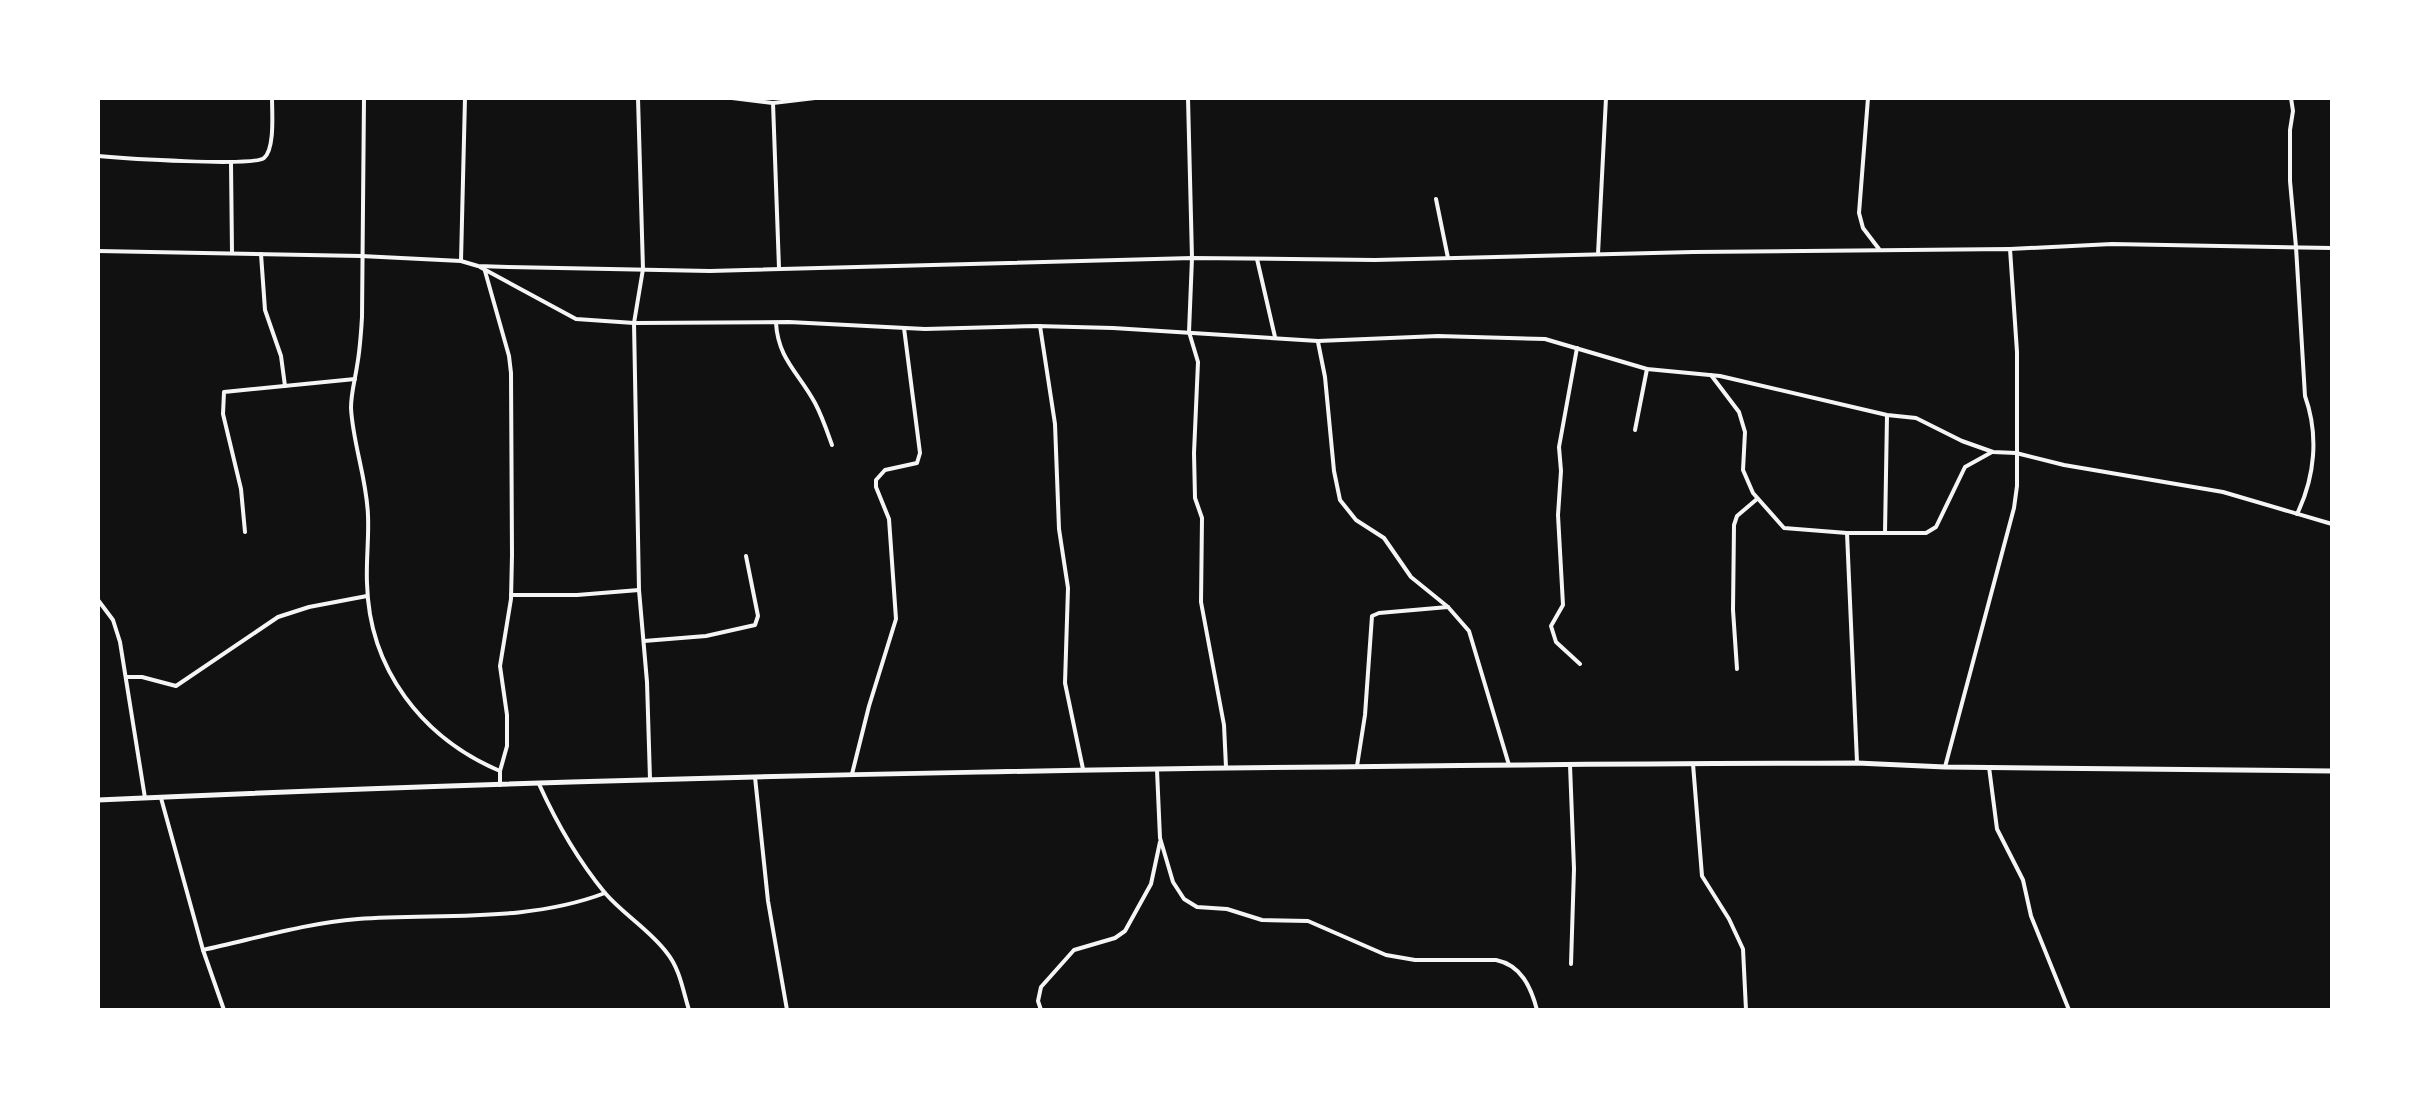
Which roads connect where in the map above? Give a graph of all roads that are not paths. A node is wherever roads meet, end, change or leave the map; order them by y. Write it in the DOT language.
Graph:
graph roads {
  1 [pos="272,98"];
  2 [pos="364,98"];
  3 [pos="465,98"];
  4 [pos="638,98"];
  5 [pos="732,98"];
  6 [pos="815,98"];
  7 [pos="1188,98"];
  8 [pos="1606,98"];
  9 [pos="1868,98"];
  10 [pos="2291,98"];
  11 [pos="794,99"];
  12 [pos="773,103"];
  13 [pos="98,156"];
  14 [pos="231,163"];
  15 [pos="1436,199"];
  16 [pos="2296,247"];
  17 [pos="2332,248"];
  18 [pos="2010,249"];
  19 [pos="1880,250"];
  20 [pos="98,251"];
  21 [pos="232,253"];
  22 [pos="261,254"];
  23 [pos="1598,254"];
  24 [pos="361,256"];
  25 [pos="1192,258"];
  26 [pos="1448,258"];
  27 [pos="1257,259"];
  28 [pos="461,261"];
  29 [pos="478,266"];
  30 [pos="779,268"];
  31 [pos="643,269"];
  32 [pos="485,271"];
  33 [pos="634,323"];
  34 [pos="776,323"];
  35 [pos="1040,326"];
  36 [pos="904,328"];
  37 [pos="1189,332"];
  38 [pos="1275,337"];
  39 [pos="1318,341"];
  40 [pos="1577,348"];
  41 [pos="1647,369"];
  42 [pos="1711,375"];
  43 [pos="355,379"];
  44 [pos="285,386"];
  45 [pos="1887,415"];
  46 [pos="1635,430"];
  47 [pos="832,445"];
  48 [pos="1993,452"];
  49 [pos="2016,453"];
  50 [pos="1757,499"];
  51 [pos="2297,515"];
  52 [pos="2332,524"];
  53 [pos="245,532"];
  54 [pos="1847,533"];
  55 [pos="1885,533"];
  56 [pos="746,556"];
  57 [pos="639,590"];
  58 [pos="368,595"];
  59 [pos="511,595"];
  60 [pos="98,600"];
  61 [pos="1448,607"];
  62 [pos="644,641"];
  63 [pos="1580,664"];
  64 [pos="1737,669"];
  65 [pos="126,677"];
  66 [pos="1857,763"];
  67 [pos="1693,764"];
  68 [pos="1509,765"];
  69 [pos="1570,765"];
  70 [pos="1357,766"];
  71 [pos="1226,767"];
  72 [pos="1945,767"];
  73 [pos="1989,767"];
  74 [pos="1083,769"];
  75 [pos="1157,770"];
  76 [pos="500,771"];
  77 [pos="2332,771"];
  78 [pos="852,774"];
  79 [pos="755,777"];
  80 [pos="650,782"];
  81 [pos="539,784"];
  82 [pos="500,785"];
  83 [pos="145,798"];
  84 [pos="161,798"];
  85 [pos="98,800"];
  86 [pos="1160,838"];
  87 [pos="605,893"];
  88 [pos="203,950"];
  89 [pos="1571,964"];
  90 [pos="688,1008"];
  91 [pos="224,1010"];
  92 [pos="678,1010"];
  93 [pos="787,1010"];
  94 [pos="1041,1010"];
  95 [pos="1537,1010"];
  96 [pos="1746,1010"];
  97 [pos="2069,1010"];
  1 -- 14 [label="street"];
  2 -- 24 [label="street"];
  3 -- 28 [label="street"];
  4 -- 31 [label="street"];
  5 -- 12 [label="street"];
  6 -- 11 [label="street"];
  7 -- 25 [label="street"];
  8 -- 23 [label="street"];
  9 -- 19 [label="street"];
  10 -- 16 [label="street"];
  11 -- 12 [label="street"];
  12 -- 30 [label="street"];
  13 -- 14 [label="street"];
  14 -- 21 [label="street"];
  15 -- 26 [label="street"];
  16 -- 17 [label="street"];
  16 -- 18 [label="street"];
  16 -- 51 [label="street"];
  18 -- 19 [label="street"];
  18 -- 49 [label="street"];
  19 -- 23 [label="street"];
  20 -- 21 [label="street"];
  21 -- 22 [label="street"];
  22 -- 24 [label="street"];
  22 -- 44 [label="street"];
  23 -- 26 [label="street"];
  24 -- 28 [label="street"];
  24 -- 43 [label="street"];
  25 -- 27 [label="street"];
  25 -- 30 [label="street"];
  25 -- 37 [label="street"];
  26 -- 27 [label="street"];
  27 -- 38 [label="street"];
  28 -- 29 [label="street"];
  29 -- 31 [label="street"];
  29 -- 32 [label="street"];
  30 -- 31 [label="street"];
  31 -- 33 [label="street"];
  32 -- 33 [label="street"];
  32 -- 59 [label="street"];
  33 -- 34 [label="street"];
  33 -- 57 [label="street"];
  34 -- 36 [label="street"];
  34 -- 47 [label="street"];
  35 -- 36 [label="street"];
  35 -- 37 [label="street"];
  35 -- 74 [label="street"];
  36 -- 78 [label="street"];
  37 -- 38 [label="street"];
  37 -- 71 [label="street"];
  38 -- 39 [label="street"];
  39 -- 40 [label="street"];
  39 -- 61 [label="street"];
  40 -- 41 [label="street"];
  40 -- 63 [label="street"];
  41 -- 42 [label="street"];
  41 -- 46 [label="street"];
  42 -- 45 [label="street"];
  42 -- 50 [label="street"];
  43 -- 44 [label="street"];
  43 -- 58 [label="street"];
  44 -- 53 [label="street"];
  45 -- 48 [label="street"];
  45 -- 55 [label="street"];
  48 -- 49 [label="street"];
  48 -- 55 [label="street"];
  49 -- 51 [label="street"];
  49 -- 72 [label="street"];
  50 -- 54 [label="street"];
  50 -- 64 [label="street"];
  51 -- 52 [label="street"];
  54 -- 55 [label="street"];
  54 -- 66 [label="street"];
  56 -- 62 [label="street"];
  57 -- 59 [label="street"];
  57 -- 62 [label="street"];
  58 -- 65 [label="street"];
  58 -- 76 [label="street"];
  59 -- 76 [label="street"];
  60 -- 65 [label="street"];
  61 -- 68 [label="street"];
  61 -- 70 [label="street"];
  62 -- 80 [label="street"];
  65 -- 83 [label="street"];
  66 -- 67 [label="street"];
  66 -- 72 [label="street"];
  67 -- 69 [label="street"];
  67 -- 96 [label="street"];
  68 -- 69 [label="street"];
  68 -- 70 [label="street"];
  69 -- 89 [label="street"];
  70 -- 71 [label="street"];
  71 -- 75 [label="street"];
  72 -- 73 [label="street"];
  73 -- 77 [label="street"];
  73 -- 97 [label="street"];
  74 -- 75 [label="street"];
  74 -- 78 [label="street"];
  75 -- 86 [label="street"];
  76 -- 82 [label="street"];
  78 -- 79 [label="street"];
  79 -- 80 [label="street"];
  79 -- 93 [label="street"];
  80 -- 81 [label="street"];
  81 -- 82 [label="street"];
  81 -- 87 [label="street"];
  82 -- 84 [label="street"];
  83 -- 84 [label="street"];
  83 -- 85 [label="street"];
  84 -- 88 [label="street"];
  86 -- 94 [label="street"];
  86 -- 95 [label="street"];
  87 -- 88 [label="street"];
  87 -- 90 [label="street"];
  88 -- 91 [label="street"];
  90 -- 92 [label="street"];
}
